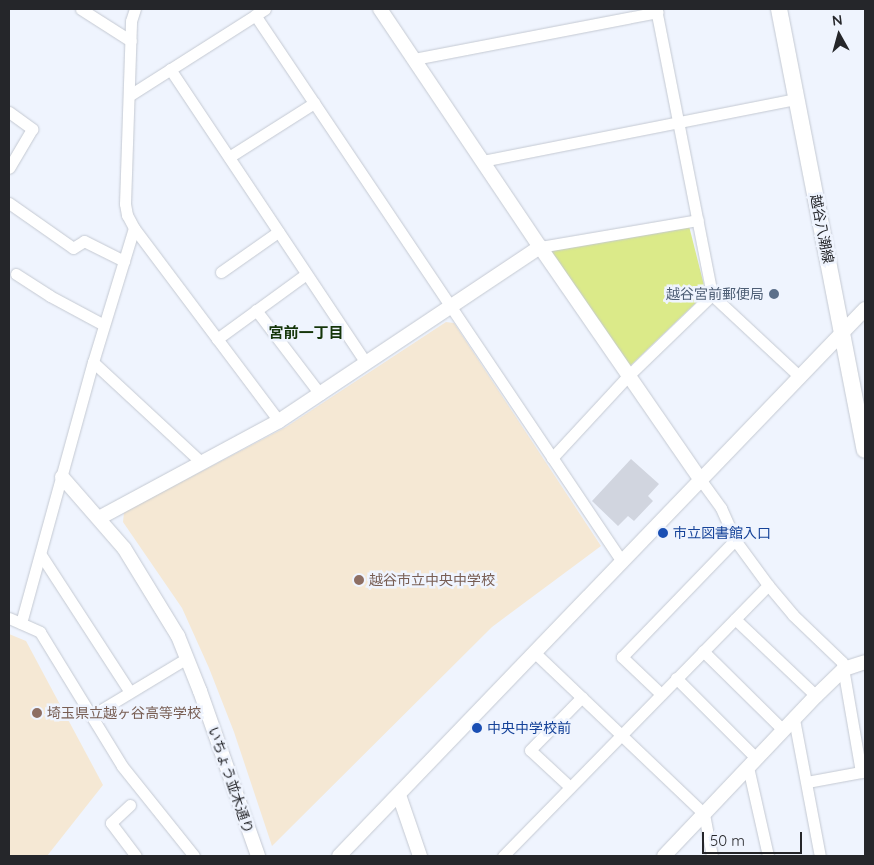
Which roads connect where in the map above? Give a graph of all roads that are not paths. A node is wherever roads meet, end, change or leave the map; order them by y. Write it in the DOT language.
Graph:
graph roads {
  1 [pos="81,9"];
  2 [pos="135,9"];
  3 [pos="380,9"];
  4 [pos="778,9"];
  5 [pos="656,10"];
  6 [pos="260,12"];
  7 [pos="130,41"];
  8 [pos="414,59"];
  9 [pos="170,69"];
  10 [pos="130,95"];
  11 [pos="796,99"];
  12 [pos="314,103"];
  13 [pos="9,112"];
  14 [pos="678,122"];
  15 [pos="229,157"];
  16 [pos="482,161"];
  17 [pos="9,168"];
  18 [pos="9,203"];
  19 [pos="698,220"];
  20 [pos="134,228"];
  21 [pos="278,232"];
  22 [pos="540,247"];
  23 [pos="124,261"];
  24 [pos="221,272"];
  25 [pos="16,274"];
  26 [pos="306,274"];
  27 [pos="712,295"];
  28 [pos="449,305"];
  29 [pos="865,309"];
  30 [pos="256,310"];
  31 [pos="104,325"];
  32 [pos="842,333"];
  33 [pos="217,339"];
  34 [pos="93,362"];
  35 [pos="366,363"];
  36 [pos="628,376"];
  37 [pos="800,377"];
  38 [pos="320,394"];
  39 [pos="279,421"];
  40 [pos="865,450"];
  41 [pos="552,458"];
  42 [pos="200,462"];
  43 [pos="62,477"];
  44 [pos="700,480"];
  45 [pos="99,518"];
  46 [pos="735,540"];
  47 [pos="41,555"];
  48 [pos="621,560"];
  49 [pos="768,585"];
  50 [pos="9,618"];
  51 [pos="735,619"];
  52 [pos="21,623"];
  53 [pos="703,651"];
  54 [pos="534,652"];
  55 [pos="187,658"];
  56 [pos="865,662"];
  57 [pos="844,669"];
  58 [pos="676,678"];
  59 [pos="130,692"];
  60 [pos="661,694"];
  61 [pos="816,696"];
  62 [pos="582,697"];
  63 [pos="91,716"];
  64 [pos="794,719"];
  65 [pos="783,730"];
  66 [pos="621,734"];
  67 [pos="752,763"];
  68 [pos="807,782"];
  69 [pos="570,787"];
  70 [pos="399,795"];
  71 [pos="130,805"];
  72 [pos="704,814"];
  73 [pos="343,854"];
  74 [pos="136,856"];
  75 [pos="194,856"];
  76 [pos="257,856"];
  77 [pos="420,856"];
  78 [pos="503,856"];
  79 [pos="664,856"];
  80 [pos="712,856"];
  81 [pos="768,856"];
  82 [pos="819,856"];
  1 -- 7 [label="street"];
  2 -- 7 [label="street"];
  3 -- 8 [label="street"];
  4 -- 11 [label="main road, 越谷八潮線"];
  5 -- 8 [label="street"];
  5 -- 14 [label="street"];
  6 -- 9 [label="street"];
  6 -- 12 [label="street"];
  7 -- 10 [label="street"];
  8 -- 16 [label="street"];
  9 -- 10 [label="street"];
  9 -- 15 [label="street"];
  10 -- 20 [label="street"];
  11 -- 14 [label="street"];
  11 -- 32 [label="main road, 越谷八潮線"];
  12 -- 15 [label="street"];
  12 -- 28 [label="street"];
  13 -- 17 [label="street"];
  14 -- 16 [label="street"];
  14 -- 19 [label="street"];
  15 -- 21 [label="street"];
  16 -- 22 [label="street"];
  18 -- 23 [label="street"];
  19 -- 22 [label="street"];
  19 -- 27 [label="street"];
  20 -- 23 [label="street"];
  20 -- 33 [label="street"];
  21 -- 24 [label="street"];
  21 -- 26 [label="street"];
  22 -- 28 [label="street"];
  22 -- 36 [label="street"];
  23 -- 31 [label="street"];
  25 -- 31 [label="street"];
  26 -- 30 [label="street"];
  26 -- 35 [label="street"];
  27 -- 36 [label="street"];
  27 -- 37 [label="street"];
  28 -- 35 [label="street"];
  28 -- 41 [label="street"];
  29 -- 32 [label="street"];
  30 -- 33 [label="street"];
  30 -- 38 [label="street"];
  31 -- 34 [label="street"];
  32 -- 37 [label="street"];
  32 -- 40 [label="main road, 越谷八潮線"];
  33 -- 39 [label="street"];
  34 -- 42 [label="street"];
  34 -- 43 [label="street"];
  35 -- 38 [label="street"];
  36 -- 41 [label="street"];
  36 -- 44 [label="street"];
  37 -- 44 [label="street"];
  38 -- 39 [label="street"];
  39 -- 42 [label="street"];
  41 -- 48 [label="street"];
  42 -- 45 [label="street"];
  43 -- 45 [label="street, いちょう並木通り"];
  43 -- 47 [label="street"];
  44 -- 46 [label="street"];
  44 -- 48 [label="street"];
  45 -- 55 [label="street, いちょう並木通り"];
  46 -- 49 [label="street"];
  46 -- 60 [label="street"];
  47 -- 52 [label="street"];
  47 -- 59 [label="street"];
  48 -- 54 [label="street"];
  49 -- 51 [label="street"];
  49 -- 57 [label="street"];
  50 -- 52 [label="street"];
  51 -- 53 [label="street"];
  51 -- 61 [label="street"];
  52 -- 63 [label="street"];
  53 -- 58 [label="street"];
  53 -- 65 [label="street"];
  54 -- 62 [label="street"];
  54 -- 70 [label="street"];
  55 -- 59 [label="street"];
  55 -- 76 [label="street, いちょう並木通り"];
  56 -- 57 [label="street"];
  57 -- 61 [label="street"];
  57 -- 68 [label="street"];
  58 -- 60 [label="street"];
  58 -- 67 [label="street"];
  59 -- 63 [label="street"];
  60 -- 66 [label="street"];
  61 -- 64 [label="street"];
  62 -- 66 [label="street"];
  62 -- 69 [label="street"];
  63 -- 75 [label="street"];
  64 -- 65 [label="street"];
  64 -- 68 [label="street"];
  65 -- 67 [label="street"];
  66 -- 69 [label="street"];
  66 -- 72 [label="street"];
  67 -- 72 [label="street"];
  67 -- 81 [label="street"];
  68 -- 82 [label="street"];
  69 -- 78 [label="street"];
  70 -- 73 [label="street"];
  70 -- 77 [label="street"];
  71 -- 74 [label="street"];
  72 -- 79 [label="street"];
  72 -- 80 [label="street"];
}
